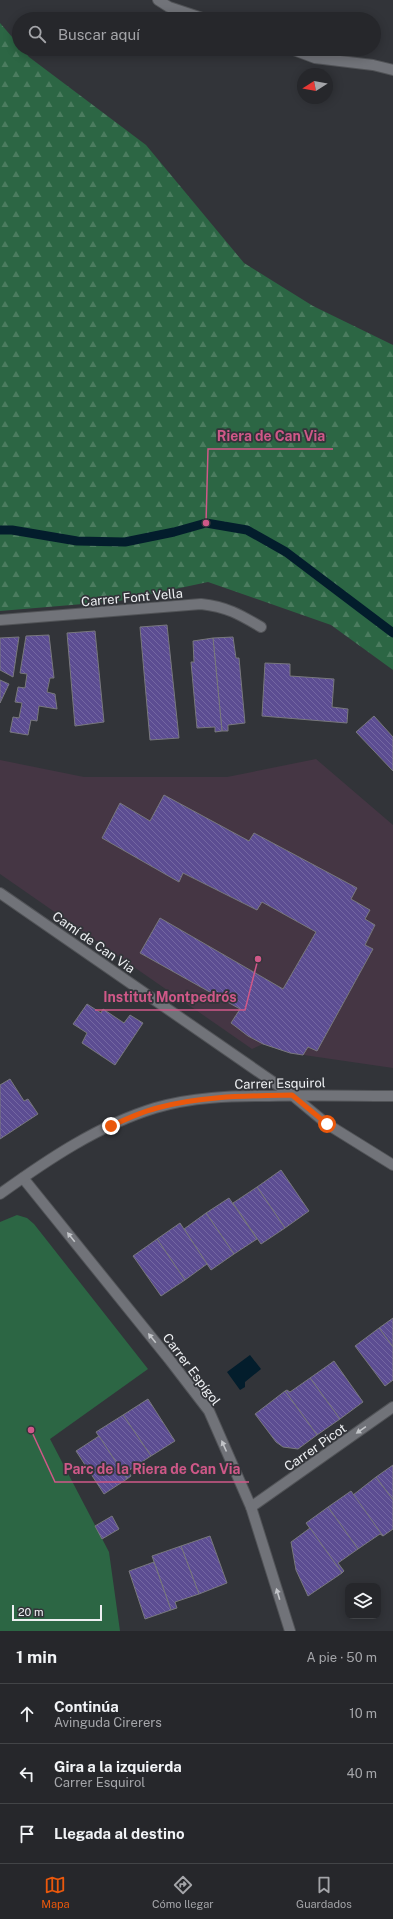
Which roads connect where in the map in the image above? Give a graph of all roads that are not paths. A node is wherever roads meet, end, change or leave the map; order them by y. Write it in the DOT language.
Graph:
graph roads {
  1 [pos="158,0"];
  2 [pos="184,12"];
  3 [pos="309,56"];
  4 [pos="393,70"];
  5 [pos="0,620"];
  6 [pos="261,627"];
  7 [pos="0,893"];
  8 [pos="292,1095"];
  9 [pos="393,1096"];
  10 [pos="393,1165"];
  11 [pos="23,1178"];
  12 [pos="0,1194"];
  13 [pos="393,1407"];
  14 [pos="252,1507"];
  15 [pos="290,1631"];
  1 -- 2 [label="street"];
  3 -- 4 [label="street"];
  5 -- 6 [label="street, Carrer Font Vella"];
  7 -- 8 [label="street, Camí de Can Via"];
  8 -- 9 [label="street, Carrer Esquirol"];
  8 -- 10 [label="street, Camí de Can Via"];
  8 -- 11 [label="street, Carrer Esquirol"];
  11 -- 12 [label="street, Carrer Esquirol"];
  14 -- 11 [label="street, Carrer Espígol, one-way"];
  13 -- 14 [label="street, Carrer Picot, one-way"];
  15 -- 14 [label="street, Carrer Espígol, one-way"];
}
